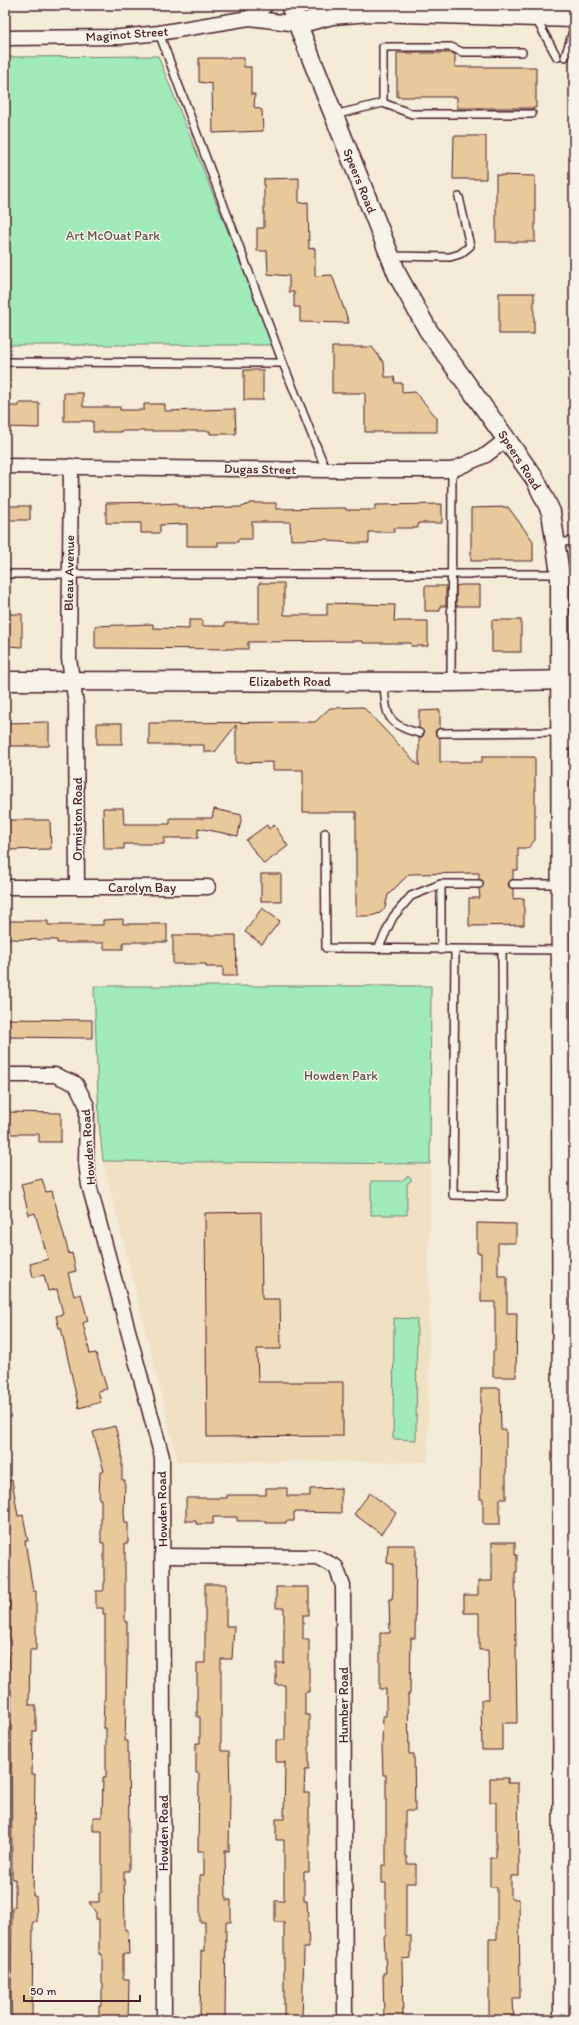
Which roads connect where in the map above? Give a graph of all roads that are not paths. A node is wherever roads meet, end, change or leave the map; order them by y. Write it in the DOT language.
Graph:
graph roads {
  1 [pos="266,5"];
  2 [pos="290,5"];
  3 [pos="534,17"];
  4 [pos="249,18"];
  5 [pos="574,18"];
  6 [pos="298,24"];
  7 [pos="574,28"];
  8 [pos="159,33"];
  9 [pos="5,38"];
  10 [pos="522,52"];
  11 [pos="557,57"];
  12 [pos="565,57"];
  13 [pos="383,103"];
  14 [pos="532,114"];
  15 [pos="334,115"];
  16 [pos="458,197"];
  17 [pos="390,256"];
  18 [pos="5,362"];
  19 [pos="283,363"];
  20 [pos="507,439"];
  21 [pos="5,466"];
  22 [pos="70,466"];
  23 [pos="326,470"];
  24 [pos="452,470"];
  25 [pos="574,541"];
  26 [pos="556,543"];
  27 [pos="5,574"];
  28 [pos="68,574"];
  29 [pos="560,574"];
  30 [pos="451,575"];
  31 [pos="5,680"];
  32 [pos="71,680"];
  33 [pos="567,680"];
  34 [pos="384,682"];
  35 [pos="451,682"];
  36 [pos="419,733"];
  37 [pos="440,733"];
  38 [pos="565,740"];
  39 [pos="326,833"];
  40 [pos="567,865"];
  41 [pos="441,884"];
  42 [pos="479,884"];
  43 [pos="513,884"];
  44 [pos="561,884"];
  45 [pos="5,887"];
  46 [pos="77,887"];
  47 [pos="208,887"];
  48 [pos="378,949"];
  49 [pos="442,950"];
  50 [pos="454,950"];
  51 [pos="502,950"];
  52 [pos="561,950"];
  53 [pos="567,992"];
  54 [pos="5,1075"];
  55 [pos="568,1107"];
  56 [pos="568,1333"];
  57 [pos="163,1556"];
  58 [pos="568,1560"];
  59 [pos="568,1776"];
  60 [pos="568,1968"];
  61 [pos="164,2020"];
  62 [pos="345,2020"];
  63 [pos="563,2020"];
  1 -- 4 [label="street, Maginot Street"];
  2 -- 6 [label="street, Speers Road"];
  3 -- 5 [label="street, Maginot Street"];
  3 -- 6 [label="street, Maginot Street"];
  3 -- 11 [label="lane"];
  4 -- 6 [label="street, Maginot Street"];
  4 -- 8 [label="street, Maginot Street"];
  6 -- 15 [label="street, Speers Road"];
  7 -- 12 [label="lane"];
  8 -- 9 [label="street, Maginot Street"];
  8 -- 19 [label="lane"];
  10 -- 13 [label="lane"];
  13 -- 14 [label="lane"];
  13 -- 15 [label="lane"];
  15 -- 17 [label="street, Speers Road"];
  16 -- 17 [label="lane"];
  17 -- 20 [label="street, Speers Road"];
  18 -- 19 [label="lane"];
  19 -- 23 [label="lane"];
  20 -- 24 [label="street, Dugas Street"];
  20 -- 26 [label="street, Speers Road"];
  21 -- 22 [label="street, Dugas Street"];
  22 -- 23 [label="street, Dugas Street"];
  22 -- 28 [label="street, Bleau Avenue"];
  23 -- 24 [label="street, Dugas Street"];
  24 -- 30 [label="lane"];
  25 -- 26 [label="lane"];
  26 -- 29 [label="street, Speers Road"];
  27 -- 28 [label="lane"];
  28 -- 30 [label="lane"];
  28 -- 32 [label="street, Bleau Avenue"];
  29 -- 30 [label="lane"];
  29 -- 33 [label="street, Speers Road"];
  30 -- 35 [label="lane"];
  31 -- 32 [label="street, Elizabeth Road"];
  32 -- 34 [label="street, Elizabeth Road"];
  32 -- 46 [label="street, Ormiston Road"];
  33 -- 35 [label="street, Elizabeth Road"];
  33 -- 38 [label="street, Speers Road"];
  34 -- 35 [label="street, Elizabeth Road"];
  34 -- 36 [label="lane"];
  37 -- 38 [label="lane"];
  38 -- 40 [label="street, Speers Road"];
  39 -- 48 [label="lane"];
  40 -- 44 [label="street, Speers Road"];
  41 -- 42 [label="lane"];
  41 -- 48 [label="lane"];
  41 -- 49 [label="lane"];
  43 -- 44 [label="lane"];
  44 -- 52 [label="street, Speers Road"];
  45 -- 46 [label="street"];
  46 -- 47 [label="street, Carolyn Bay"];
  48 -- 49 [label="lane"];
  49 -- 50 [label="lane"];
  50 -- 51 [label="lane"];
  50 -- 51 [label="lane"];
  51 -- 52 [label="lane"];
  52 -- 53 [label="street, Speers Road"];
  53 -- 55 [label="street, Speers Road"];
  54 -- 57 [label="street, Howden Road"];
  55 -- 56 [label="street, Speers Road"];
  56 -- 58 [label="street, Speers Road"];
  57 -- 61 [label="street, Howden Road"];
  57 -- 62 [label="street, Humber Road"];
  58 -- 59 [label="street, Speers Road"];
  59 -- 60 [label="street, Speers Road"];
  60 -- 63 [label="street, Speers Road"];
}
